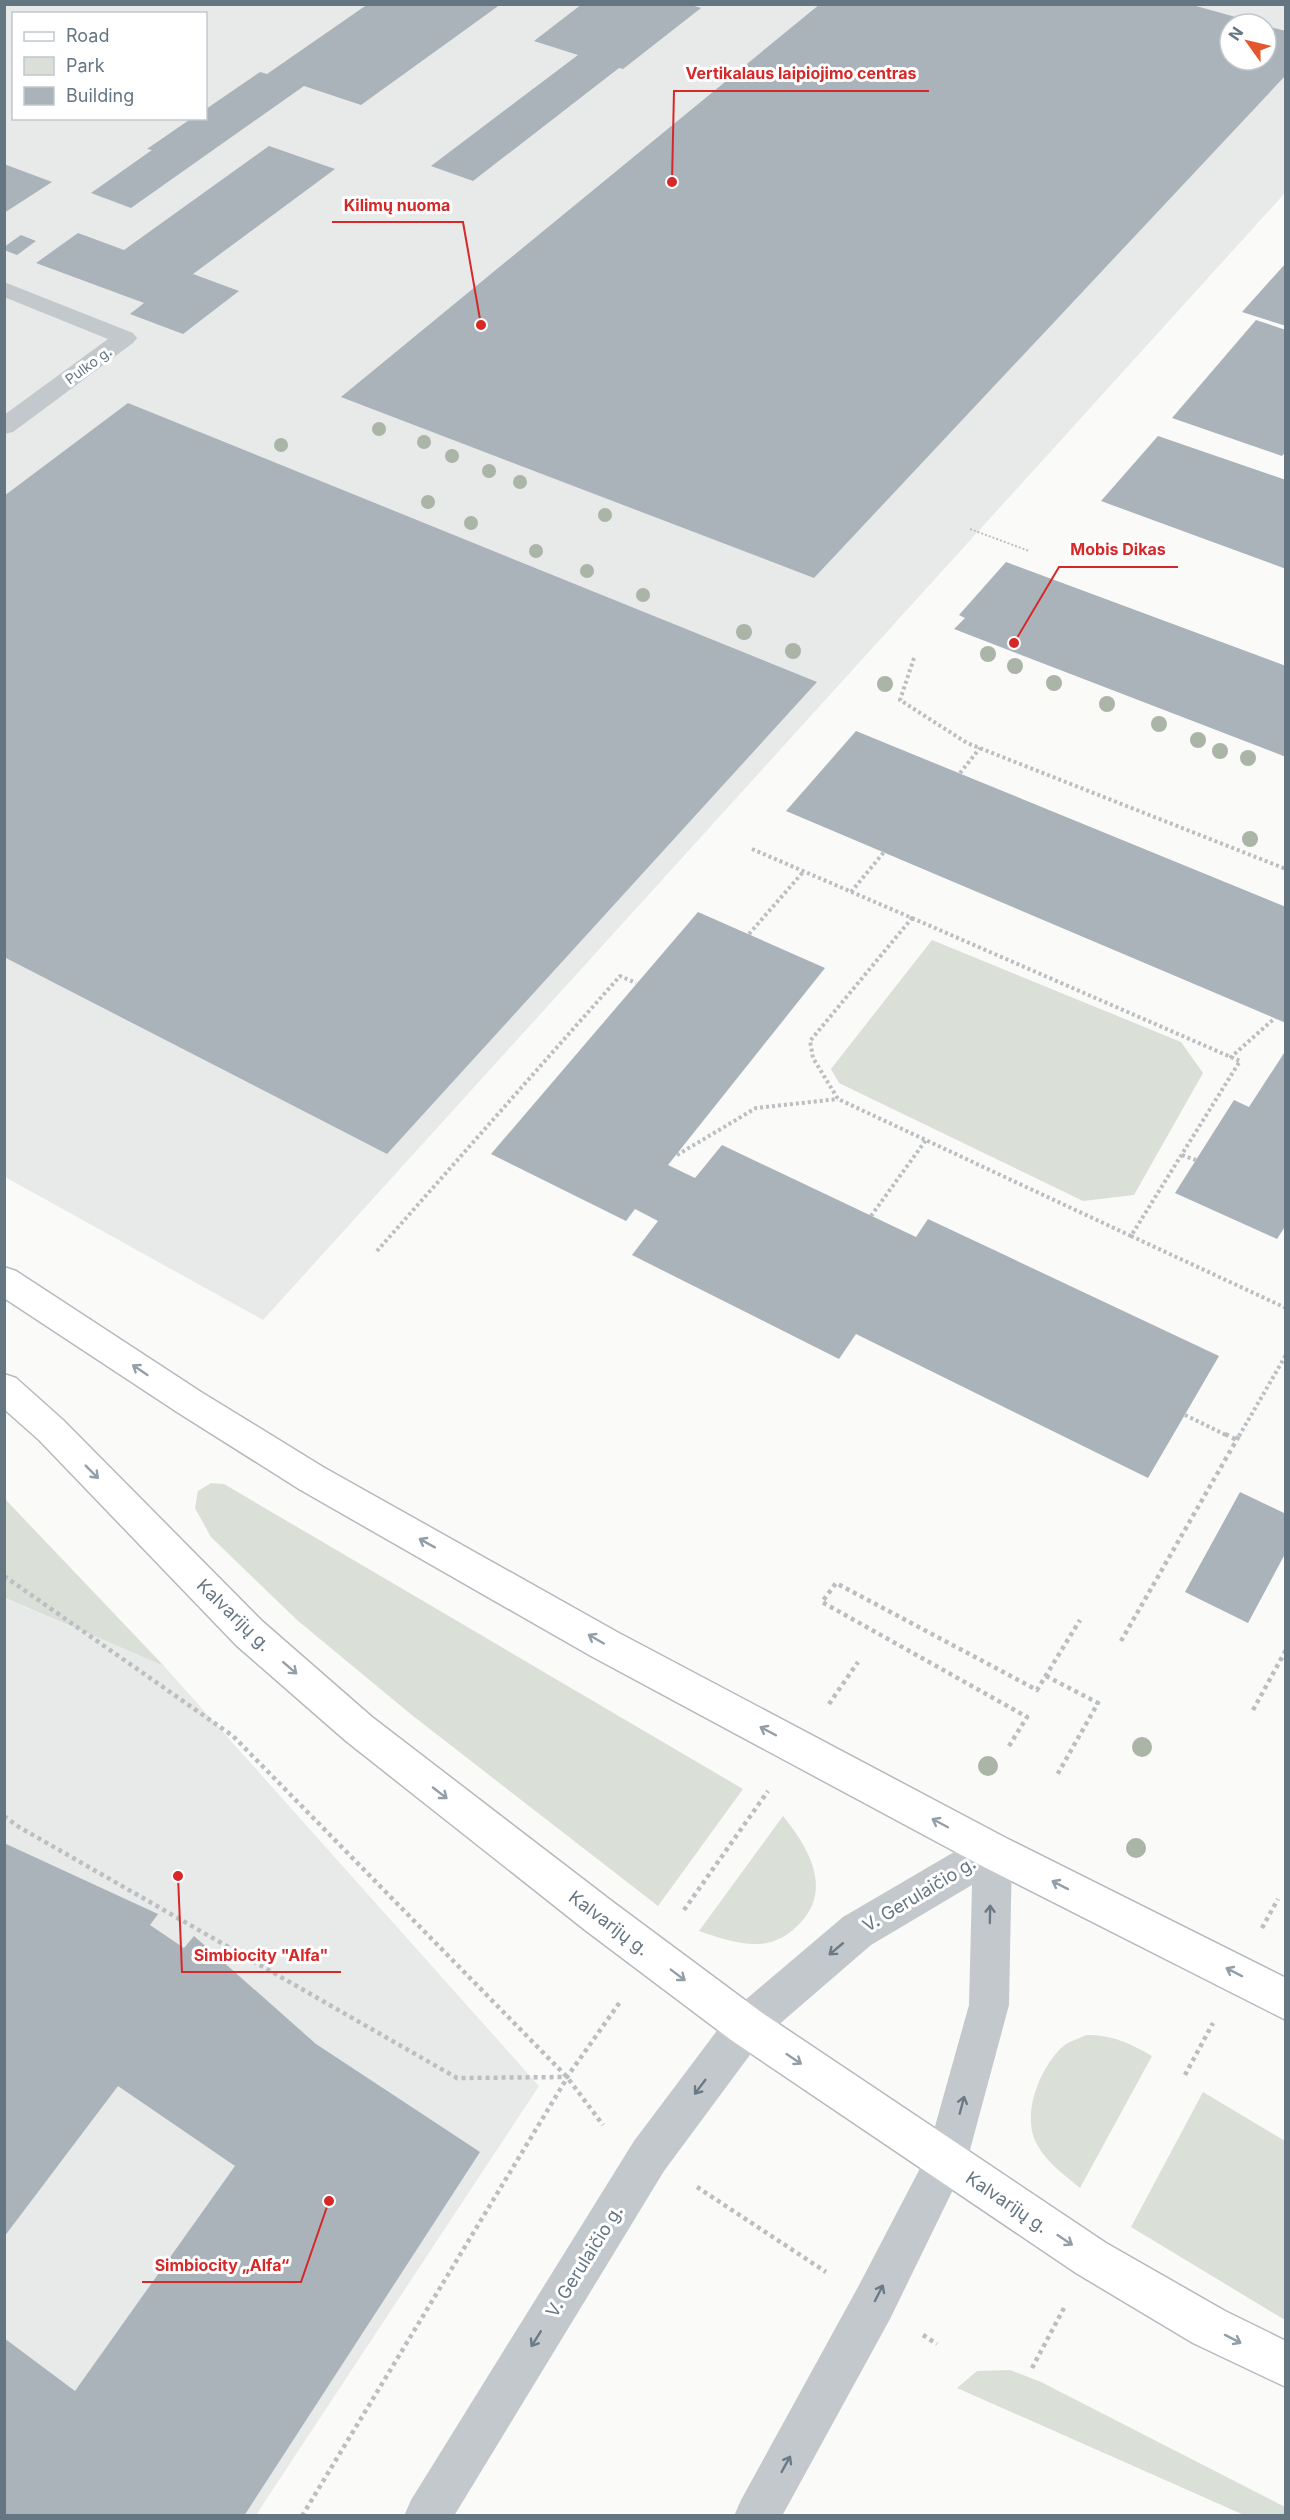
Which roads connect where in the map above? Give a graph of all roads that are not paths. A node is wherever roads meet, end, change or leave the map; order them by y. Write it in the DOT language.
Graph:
graph roads {
  1 [pos="4,289"];
  2 [pos="4,427"];
  3 [pos="4,1280"];
  4 [pos="4,1388"];
  5 [pos="992,1851"];
  6 [pos="1286,2000"];
  7 [pos="746,2026"];
  8 [pos="946,2162"];
  9 [pos="1286,2366"];
  10 [pos="427,2516"];
  11 [pos="757,2516"];
  1 -- 2 [label="street, Pulko g."];
  5 -- 3 [label="main road, one-way"];
  4 -- 7 [label="main road, Kalvarijų g., one-way"];
  6 -- 5 [label="main road, one-way"];
  5 -- 7 [label="street, V. Gerulaičio g., one-way"];
  8 -- 5 [label="street, V. Gerulaičio g., one-way"];
  7 -- 8 [label="main road, Kalvarijų g., one-way"];
  7 -- 10 [label="street, V. Gerulaičio g., one-way"];
  8 -- 9 [label="main road, Kalvarijų g., one-way"];
  11 -- 8 [label="street, V. Gerulaičio g., one-way"];
}
